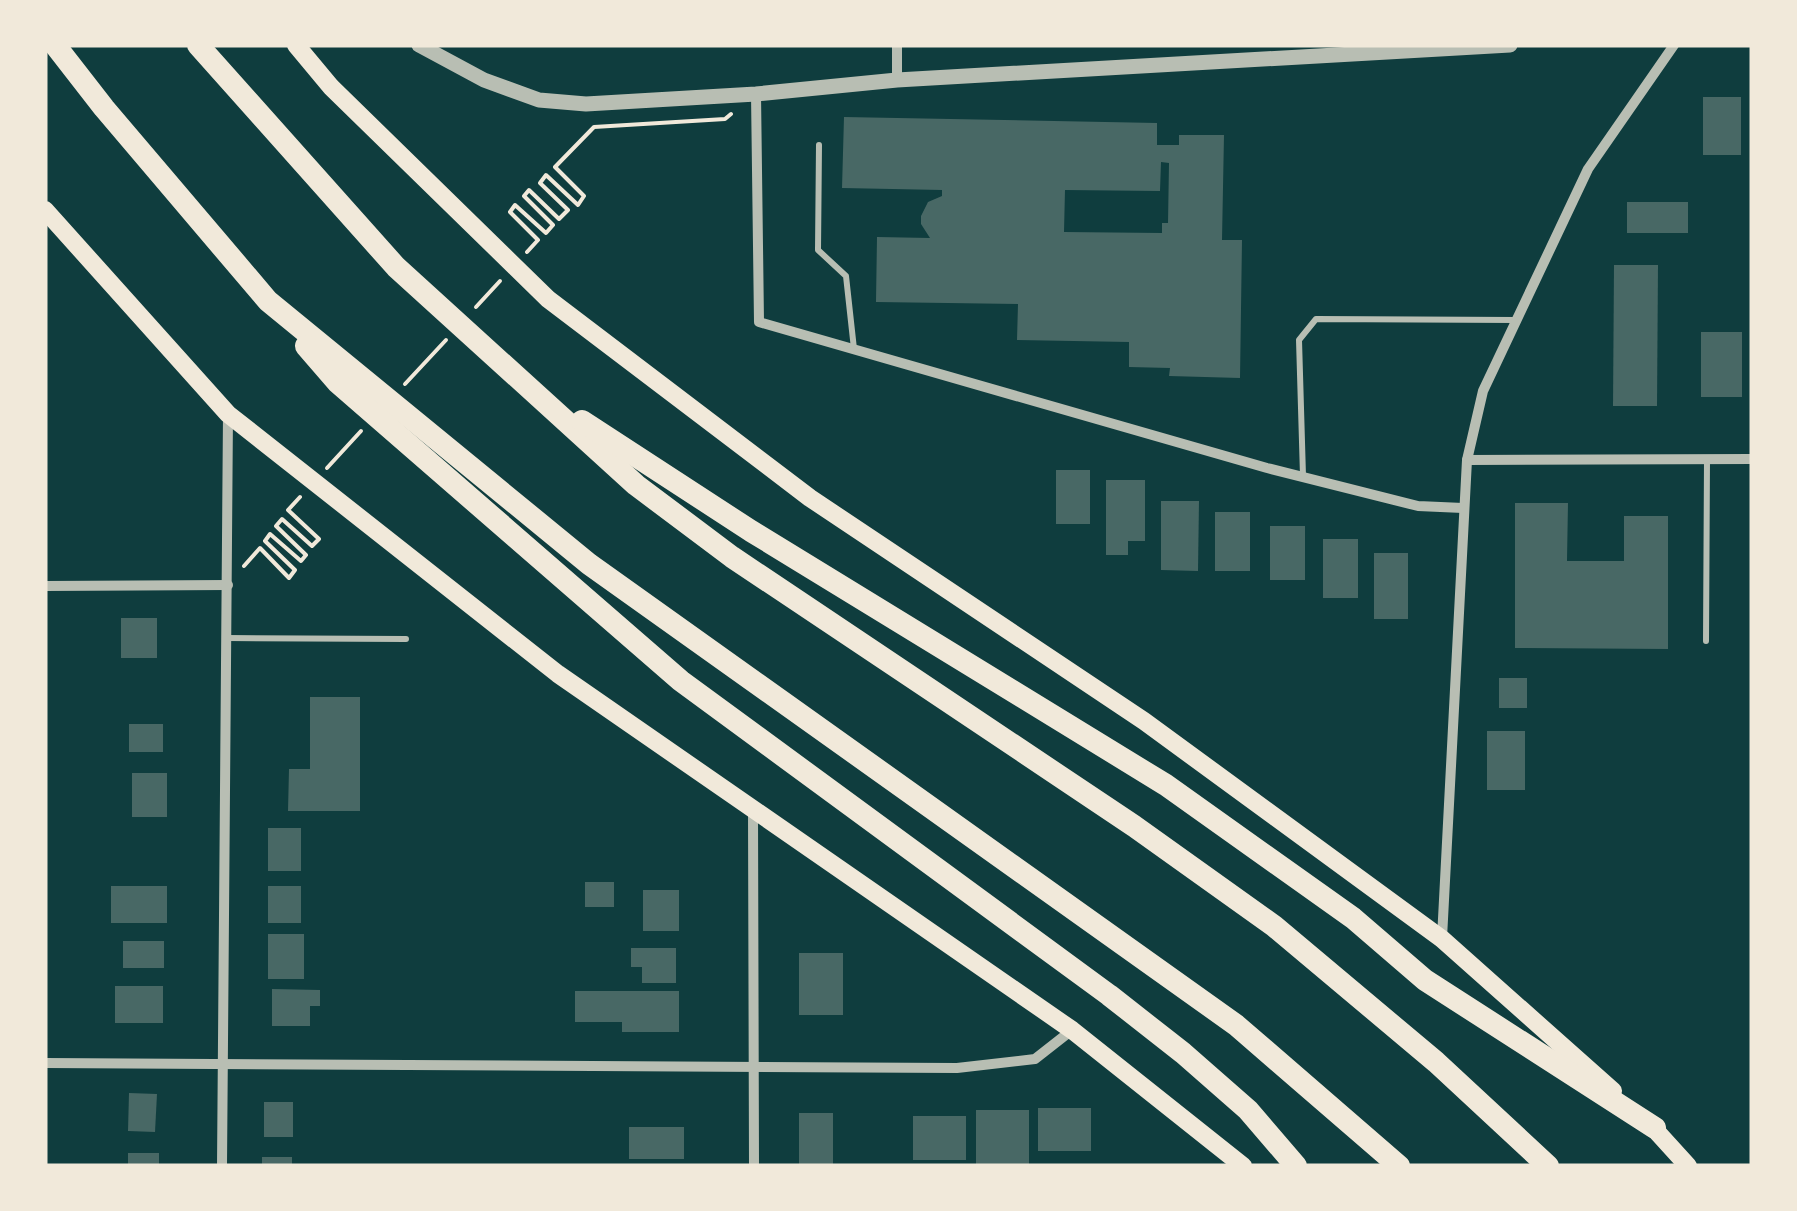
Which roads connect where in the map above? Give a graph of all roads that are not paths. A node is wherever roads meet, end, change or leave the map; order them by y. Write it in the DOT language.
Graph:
graph roads {
  1 [pos="54,45"];
  2 [pos="198,45"];
  3 [pos="296,45"];
  4 [pos="419,45"];
  5 [pos="897,45"];
  6 [pos="1510,45"];
  7 [pos="1674,45"];
  8 [pos="1416,47"];
  9 [pos="1226,53"];
  10 [pos="898,80"];
  11 [pos="756,94"];
  12 [pos="818,145"];
  13 [pos="45,210"];
  14 [pos="268,301"];
  15 [pos="1516,320"];
  16 [pos="854,350"];
  17 [pos="524,384"];
  18 [pos="228,414"];
  19 [pos="1752,459"];
  20 [pos="1466,460"];
  21 [pos="1707,460"];
  22 [pos="1303,477"];
  23 [pos="1463,508"];
  24 [pos="228,585"];
  25 [pos="45,586"];
  26 [pos="228,638"];
  27 [pos="406,638"];
  28 [pos="1706,641"];
  29 [pos="753,812"];
  30 [pos="1442,939"];
  31 [pos="1072,1030"];
  32 [pos="45,1062"];
  33 [pos="223,1063"];
  34 [pos="756,1068"];
  35 [pos="1655,1128"];
  36 [pos="222,1166"];
  37 [pos="754,1166"];
  38 [pos="1243,1166"];
  39 [pos="1296,1166"];
  40 [pos="1399,1166"];
  41 [pos="1548,1166"];
  42 [pos="1688,1166"];
  1 -- 14 [label="highway"];
  2 -- 17 [label="highway"];
  3 -- 30 [label="main road"];
  4 -- 11 [label="street"];
  5 -- 10 [label="street"];
  6 -- 8 [label="street"];
  7 -- 15 [label="street"];
  8 -- 9 [label="street"];
  9 -- 10 [label="street"];
  10 -- 11 [label="street"];
  11 -- 16 [label="street"];
  12 -- 16 [label="lane"];
  13 -- 18 [label="main road"];
  14 -- 39 [label="highway"];
  14 -- 40 [label="highway"];
  15 -- 20 [label="street"];
  15 -- 22 [label="lane"];
  16 -- 22 [label="street"];
  17 -- 35 [label="highway"];
  17 -- 41 [label="highway"];
  18 -- 24 [label="street"];
  18 -- 29 [label="main road"];
  19 -- 21 [label="street"];
  20 -- 21 [label="street"];
  20 -- 23 [label="street"];
  21 -- 28 [label="lane"];
  22 -- 23 [label="street"];
  23 -- 30 [label="street"];
  24 -- 25 [label="street"];
  24 -- 26 [label="street"];
  26 -- 27 [label="lane"];
  26 -- 33 [label="street"];
  29 -- 31 [label="main road"];
  29 -- 34 [label="street"];
  30 -- 35 [label="main road"];
  31 -- 34 [label="street"];
  31 -- 38 [label="main road"];
  32 -- 33 [label="street"];
  33 -- 34 [label="street"];
  33 -- 36 [label="street"];
  34 -- 37 [label="street"];
  35 -- 42 [label="main road"];
}
